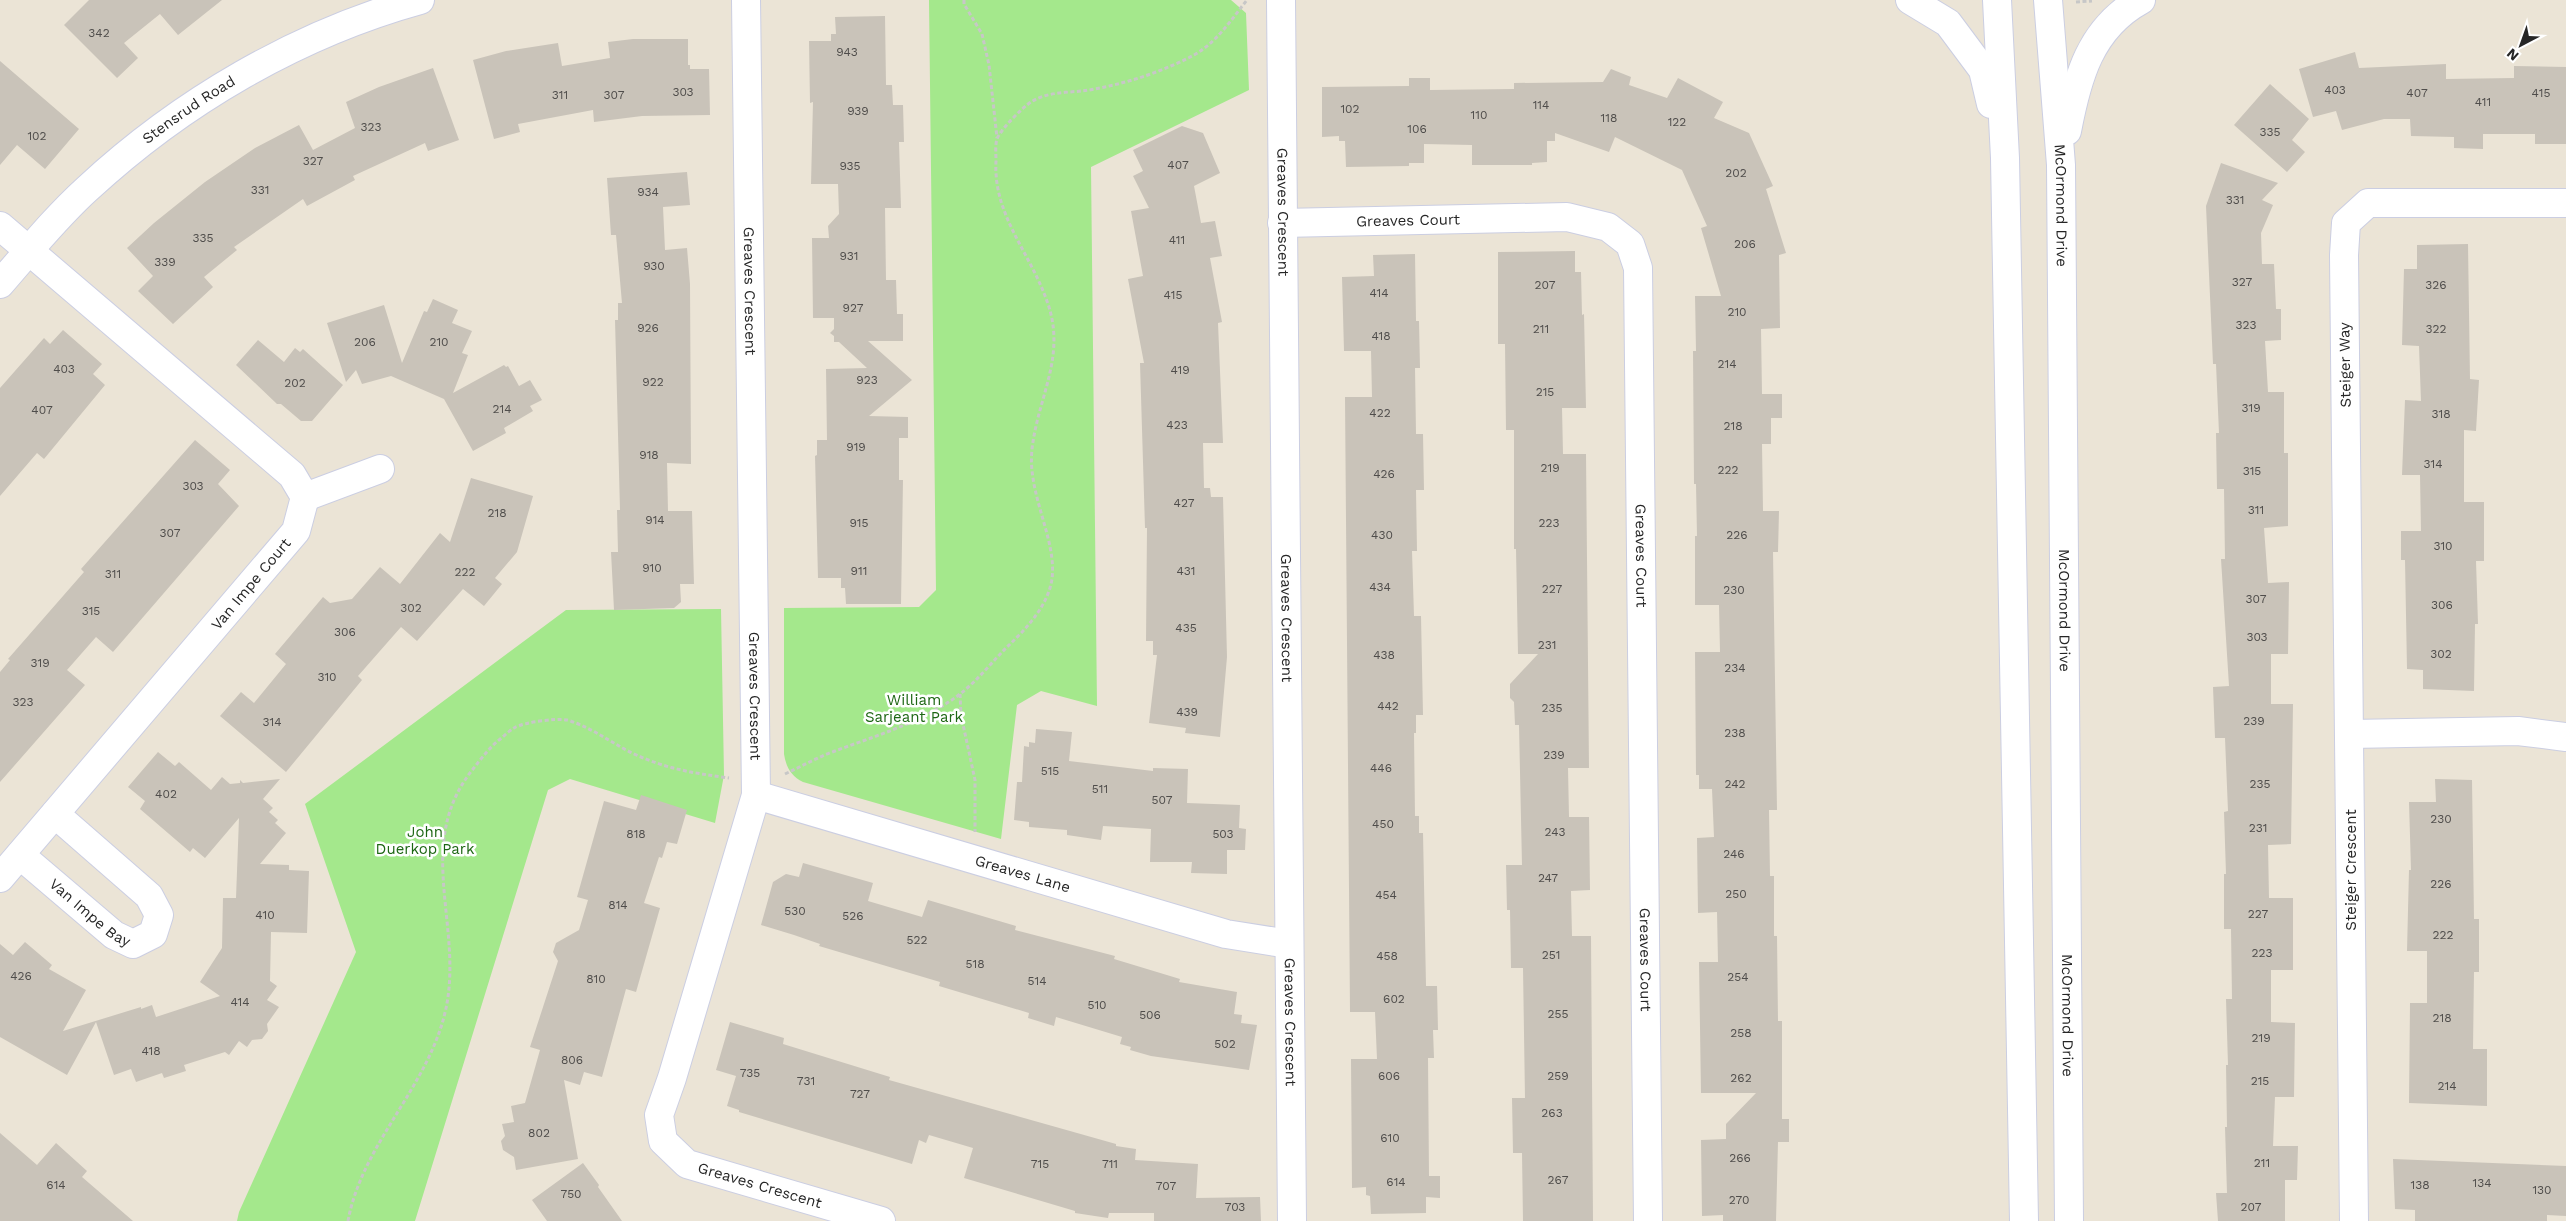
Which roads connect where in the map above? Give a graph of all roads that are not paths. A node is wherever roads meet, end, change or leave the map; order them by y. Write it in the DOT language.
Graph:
graph roads {
  1 [pos="420,0"];
  2 [pos="746,0"];
  3 [pos="1910,0"];
  4 [pos="1997,0"];
  5 [pos="2141,0"];
  6 [pos="2058,1"];
  7 [pos="1281,7"];
  8 [pos="2005,158"];
  9 [pos="2061,164"];
  10 [pos="2566,203"];
  11 [pos="1282,223"];
  12 [pos="0,226"];
  13 [pos="30,250"];
  14 [pos="0,284"];
  15 [pos="380,469"];
  16 [pos="305,498"];
  17 [pos="2350,734"];
  18 [pos="2566,737"];
  19 [pos="755,786"];
  20 [pos="55,814"];
  21 [pos="20,855"];
  22 [pos="0,878"];
  23 [pos="1289,944"];
  24 [pos="881,1221"];
  25 [pos="1292,1221"];
  26 [pos="1648,1221"];
  27 [pos="2024,1221"];
  28 [pos="2070,1221"];
  29 [pos="2354,1221"];
  1 -- 13 [label="street, Stensrud Road"];
  2 -- 19 [label="street, Greaves Crescent"];
  3 -- 8 [label="street"];
  4 -- 8 [label="street"];
  5 -- 9 [label="street"];
  6 -- 9 [label="street, McOrmond Drive"];
  7 -- 11 [label="street, Greaves Crescent"];
  8 -- 27 [label="street"];
  9 -- 28 [label="street, McOrmond Drive"];
  10 -- 17 [label="street, Steiger Way"];
  11 -- 23 [label="street, Greaves Crescent"];
  11 -- 26 [label="street, Greaves Court"];
  12 -- 13 [label="street"];
  13 -- 14 [label="street, Stensrud Road"];
  13 -- 16 [label="street"];
  15 -- 16 [label="street"];
  16 -- 20 [label="street, Van Impe Court"];
  17 -- 18 [label="street"];
  17 -- 29 [label="street, Steiger Crescent"];
  19 -- 23 [label="street, Greaves Lane"];
  19 -- 24 [label="street, Greaves Crescent"];
  20 -- 21 [label="street, Van Impe Court"];
  20 -- 21 [label="street, Van Impe Bay"];
  21 -- 22 [label="street, Van Impe Court"];
  23 -- 25 [label="street, Greaves Crescent"];
}
